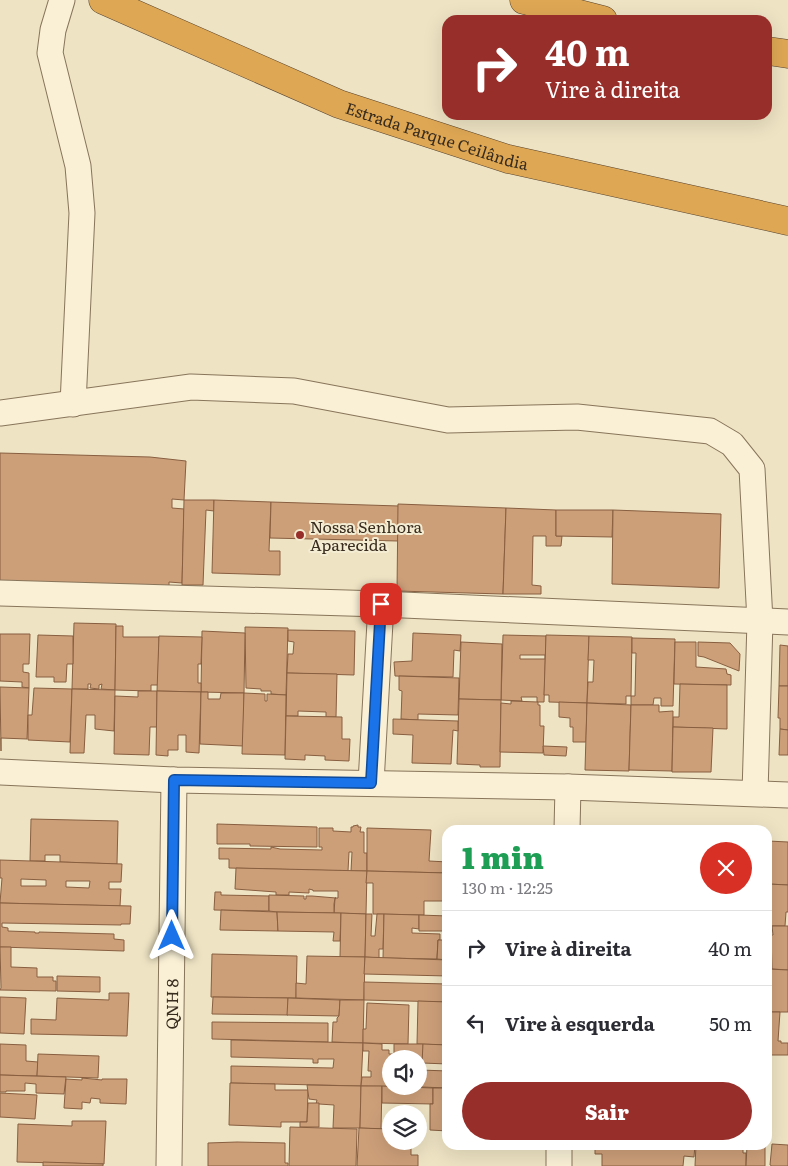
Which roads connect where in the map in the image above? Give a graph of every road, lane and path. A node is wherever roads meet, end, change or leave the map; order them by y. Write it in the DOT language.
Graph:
graph roads {
  1 [pos="62,0"];
  2 [pos="103,0"];
  3 [pos="524,0"];
  4 [pos="583,15"];
  5 [pos="772,52"];
  6 [pos="788,54"];
  7 [pos="788,221"];
  8 [pos="73,404"];
  9 [pos="0,413"];
  10 [pos="0,593"];
  11 [pos="381,604"];
  12 [pos="760,621"];
  13 [pos="788,622"];
  14 [pos="0,772"];
  15 [pos="174,780"];
  16 [pos="371,783"];
  17 [pos="568,787"];
  18 [pos="755,794"];
  19 [pos="788,795"];
  20 [pos="567,825"];
  21 [pos="559,1150"];
  22 [pos="170,1166"];
  23 [pos="559,1166"];
  1 -- 8 [label="street"];
  2 -- 7 [label="highway, Estrada Parque Ceilândia"];
  3 -- 4 [label="highway"];
  5 -- 6 [label="highway"];
  8 -- 9 [label="street"];
  8 -- 12 [label="street"];
  10 -- 11 [label="street"];
  11 -- 12 [label="street"];
  11 -- 16 [label="street"];
  12 -- 13 [label="street"];
  12 -- 18 [label="street"];
  14 -- 15 [label="street"];
  15 -- 16 [label="street"];
  15 -- 22 [label="street, QNH 8"];
  16 -- 17 [label="street"];
  17 -- 18 [label="street"];
  17 -- 20 [label="street"];
  18 -- 19 [label="street"];
  21 -- 23 [label="street"];
}
